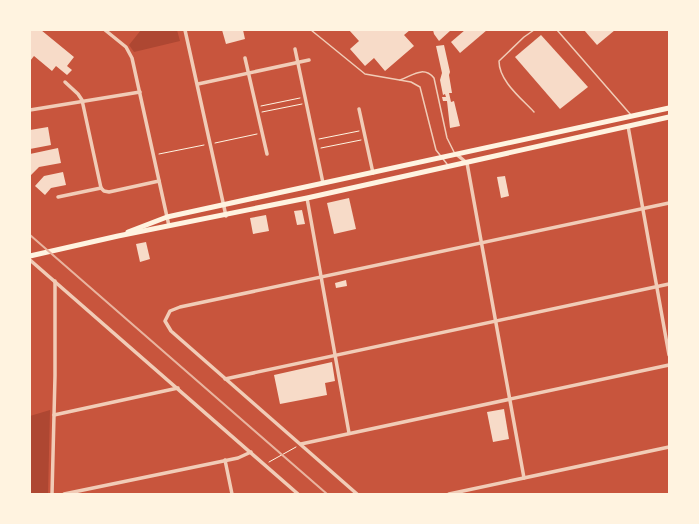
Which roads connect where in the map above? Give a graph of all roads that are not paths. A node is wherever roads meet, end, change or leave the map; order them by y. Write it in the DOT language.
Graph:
graph roads {
  1 [pos="105,30"];
  2 [pos="185,30"];
  3 [pos="311,30"];
  4 [pos="534,30"];
  5 [pos="557,30"];
  6 [pos="295,49"];
  7 [pos="245,58"];
  8 [pos="310,60"];
  9 [pos="298,63"];
  10 [pos="249,73"];
  11 [pos="400,80"];
  12 [pos="65,82"];
  13 [pos="198,84"];
  14 [pos="140,92"];
  15 [pos="82,102"];
  16 [pos="669,108"];
  17 [pos="359,109"];
  18 [pos="30,110"];
  19 [pos="534,112"];
  20 [pos="632,116"];
  21 [pos="669,117"];
  22 [pos="628,126"];
  23 [pos="266,154"];
  24 [pos="456,154"];
  25 [pos="440,157"];
  26 [pos="468,163"];
  27 [pos="450,166"];
  28 [pos="373,173"];
  29 [pos="159,181"];
  30 [pos="323,183"];
  31 [pos="101,188"];
  32 [pos="58,197"];
  33 [pos="308,198"];
  34 [pos="669,202"];
  35 [pos="224,205"];
  36 [pos="642,208"];
  37 [pos="226,216"];
  38 [pos="167,218"];
  39 [pos="169,226"];
  40 [pos="118,236"];
  41 [pos="482,243"];
  42 [pos="30,256"];
  43 [pos="30,260"];
  44 [pos="321,277"];
  45 [pos="55,281"];
  46 [pos="669,284"];
  47 [pos="656,287"];
  48 [pos="496,321"];
  49 [pos="335,355"];
  50 [pos="669,355"];
  51 [pos="669,366"];
  52 [pos="226,379"];
  53 [pos="178,388"];
  54 [pos="510,399"];
  55 [pos="54,414"];
  56 [pos="349,433"];
  57 [pos="300,444"];
  58 [pos="669,447"];
  59 [pos="251,452"];
  60 [pos="225,460"];
  61 [pos="524,478"];
  62 [pos="52,494"];
  63 [pos="64,494"];
  64 [pos="232,494"];
  65 [pos="298,494"];
  66 [pos="357,494"];
  67 [pos="449,494"];
  1 -- 14 [label="street"];
  2 -- 13 [label="street"];
  3 -- 11 [label="lane"];
  4 -- 19 [label="lane"];
  5 -- 20 [label="lane"];
  6 -- 9 [label="street"];
  7 -- 10 [label="street"];
  8 -- 9 [label="street"];
  9 -- 10 [label="street"];
  9 -- 30 [label="street"];
  10 -- 13 [label="street"];
  10 -- 23 [label="street"];
  11 -- 24 [label="lane"];
  11 -- 25 [label="lane"];
  12 -- 15 [label="street"];
  13 -- 35 [label="street"];
  14 -- 15 [label="street"];
  14 -- 29 [label="street"];
  15 -- 18 [label="street"];
  15 -- 31 [label="street"];
  16 -- 20 [label="main road"];
  17 -- 28 [label="street"];
  20 -- 22 [label="main road"];
  20 -- 24 [label="main road"];
  21 -- 22 [label="main road"];
  22 -- 26 [label="main road"];
  22 -- 36 [label="street"];
  24 -- 25 [label="main road"];
  24 -- 26 [label="street"];
  25 -- 27 [label="lane"];
  25 -- 28 [label="main road"];
  26 -- 27 [label="main road"];
  26 -- 41 [label="street"];
  27 -- 33 [label="main road"];
  28 -- 30 [label="main road"];
  29 -- 31 [label="street"];
  29 -- 38 [label="street"];
  30 -- 35 [label="main road"];
  31 -- 32 [label="street"];
  33 -- 37 [label="main road"];
  33 -- 44 [label="street"];
  34 -- 36 [label="street"];
  35 -- 37 [label="street"];
  35 -- 38 [label="main road"];
  36 -- 41 [label="street"];
  36 -- 47 [label="street"];
  37 -- 39 [label="main road"];
  38 -- 39 [label="street"];
  38 -- 40 [label="main road"];
  39 -- 40 [label="main road"];
  40 -- 42 [label="main road"];
  41 -- 44 [label="street"];
  41 -- 48 [label="street"];
  43 -- 45 [label="street"];
  44 -- 49 [label="street"];
  44 -- 52 [label="street"];
  45 -- 53 [label="street"];
  45 -- 55 [label="street"];
  46 -- 47 [label="street"];
  47 -- 48 [label="street"];
  47 -- 50 [label="street"];
  48 -- 49 [label="street"];
  48 -- 54 [label="street"];
  49 -- 52 [label="street"];
  49 -- 56 [label="street"];
  51 -- 54 [label="street"];
  52 -- 57 [label="street"];
  53 -- 55 [label="street"];
  53 -- 59 [label="street"];
  54 -- 56 [label="street"];
  54 -- 61 [label="street"];
  55 -- 62 [label="street"];
  56 -- 57 [label="street"];
  57 -- 66 [label="street"];
  58 -- 61 [label="street"];
  59 -- 60 [label="street"];
  59 -- 65 [label="street"];
  60 -- 63 [label="street"];
  60 -- 64 [label="street"];
  61 -- 67 [label="street"];
}
